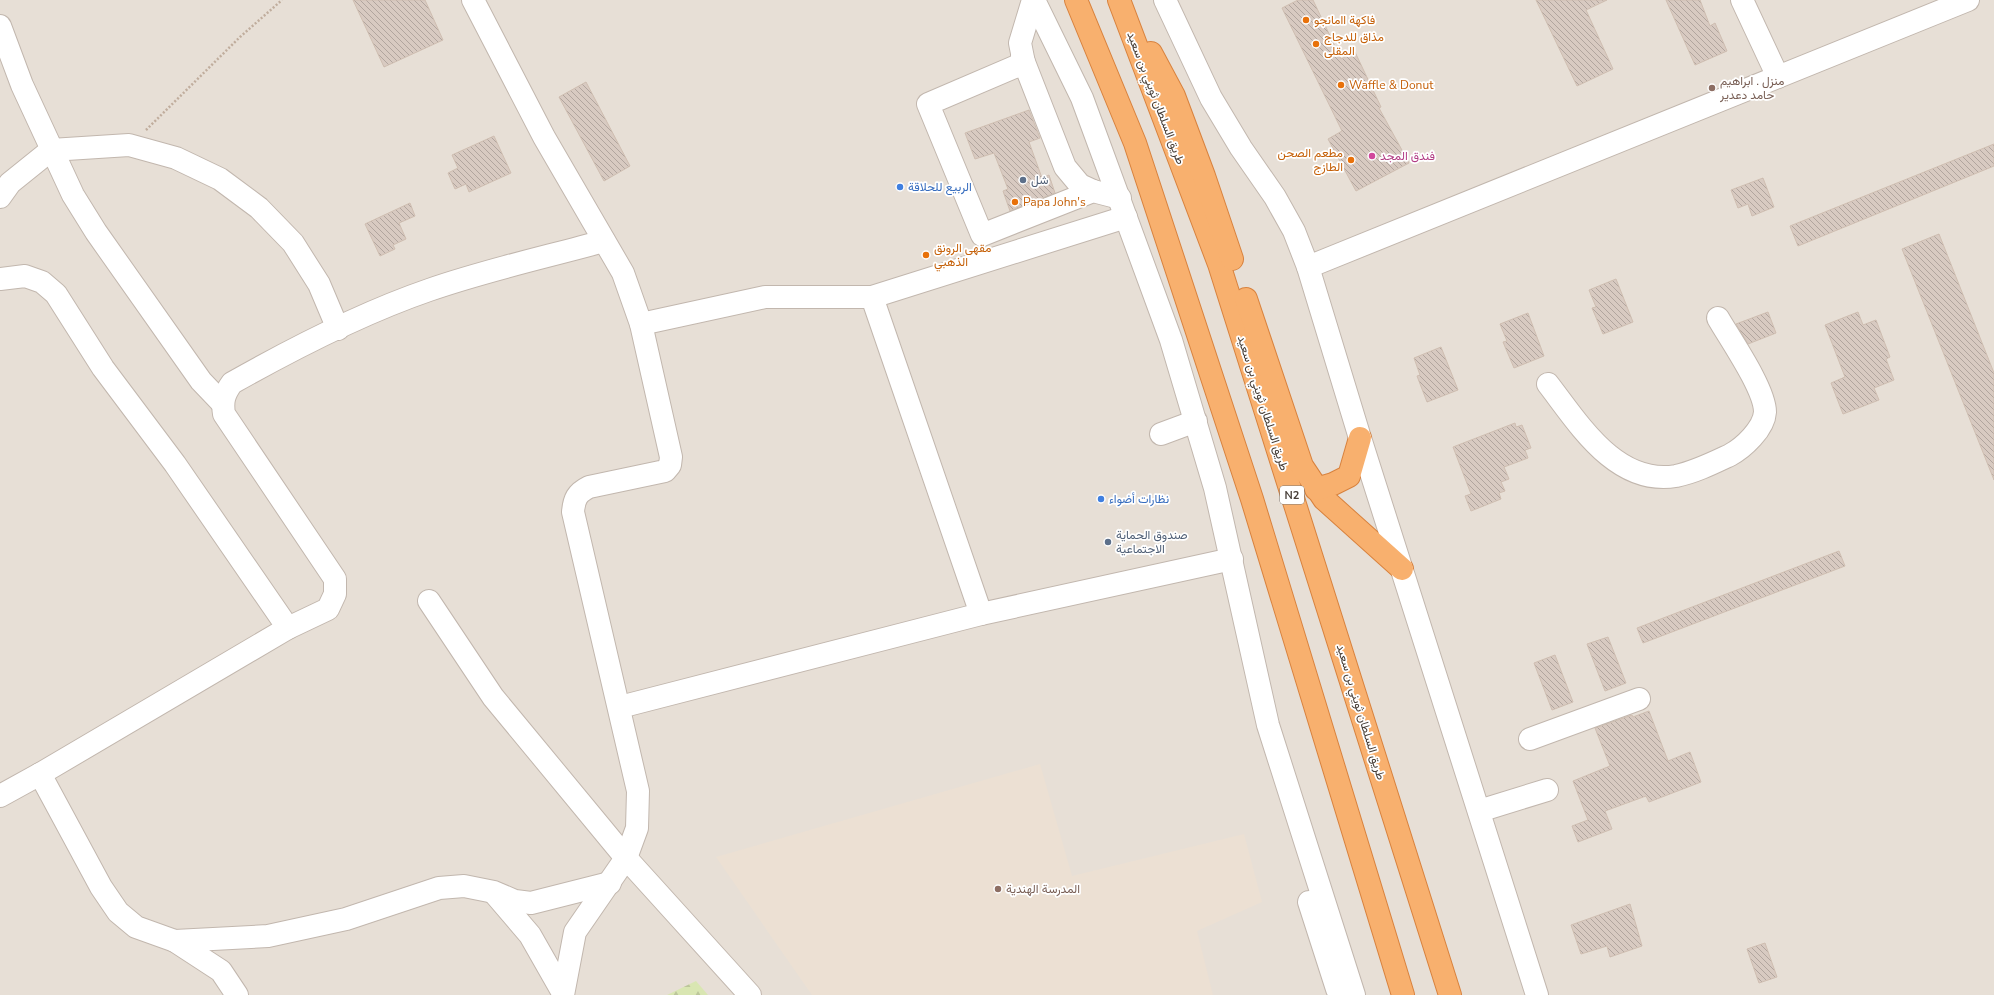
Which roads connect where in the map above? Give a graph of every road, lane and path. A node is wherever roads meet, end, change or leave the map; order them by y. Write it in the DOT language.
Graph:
graph roads {
  1 [pos="282,0"];
  2 [pos="473,0"];
  3 [pos="1034,0"];
  4 [pos="1076,0"];
  5 [pos="1120,0"];
  6 [pos="1166,0"];
  7 [pos="1742,0"];
  8 [pos="1968,0"];
  9 [pos="0,26"];
  10 [pos="1022,57"];
  11 [pos="1778,77"];
  12 [pos="129,145"];
  13 [pos="52,150"];
  14 [pos="1093,192"];
  15 [pos="0,197"];
  16 [pos="1123,208"];
  17 [pos="604,241"];
  18 [pos="1308,267"];
  19 [pos="0,279"];
  20 [pos="872,296"];
  21 [pos="1718,318"];
  22 [pos="641,324"];
  23 [pos="338,329"];
  24 [pos="1548,384"];
  25 [pos="222,403"];
  26 [pos="1196,421"];
  27 [pos="1161,434"];
  28 [pos="1360,438"];
  29 [pos="1316,489"];
  30 [pos="1232,560"];
  31 [pos="1402,569"];
  32 [pos="429,601"];
  33 [pos="981,614"];
  34 [pos="288,628"];
  35 [pos="1639,699"];
  36 [pos="620,707"];
  37 [pos="1268,725"];
  38 [pos="1530,739"];
  39 [pos="40,774"];
  40 [pos="1547,790"];
  41 [pos="0,796"];
  42 [pos="1479,811"];
  43 [pos="626,858"];
  44 [pos="610,883"];
  45 [pos="494,892"];
  46 [pos="175,940"];
  47 [pos="1325,954"];
  48 [pos="563,994"];
  49 [pos="238,995"];
  50 [pos="750,995"];
  51 [pos="1339,995"];
  52 [pos="1344,995"];
  53 [pos="1354,995"];
  54 [pos="1403,995"];
  55 [pos="1450,995"];
  56 [pos="1537,995"];
  1 -- 12 [label="path"];
  2 -- 17 [label="street"];
  3 -- 10 [label="street"];
  3 -- 16 [label="street"];
  4 -- 54 [label="highway"];
  5 -- 29 [label="highway"];
  5 -- 55 [label="highway, طريق السلطان ثويني بن سعيد / N2"];
  6 -- 18 [label="street"];
  7 -- 11 [label="street"];
  8 -- 11 [label="street"];
  9 -- 13 [label="street"];
  10 -- 14 [label="street"];
  10 -- 14 [label="street"];
  11 -- 18 [label="street"];
  12 -- 13 [label="street"];
  12 -- 23 [label="street"];
  13 -- 15 [label="street"];
  13 -- 25 [label="street"];
  14 -- 16 [label="street"];
  16 -- 20 [label="street"];
  16 -- 26 [label="street"];
  17 -- 22 [label="street"];
  17 -- 23 [label="street"];
  18 -- 28 [label="street"];
  19 -- 34 [label="street"];
  20 -- 22 [label="street"];
  20 -- 33 [label="street"];
  21 -- 24 [label="street"];
  22 -- 36 [label="street"];
  23 -- 25 [label="street"];
  25 -- 34 [label="street"];
  26 -- 27 [label="street"];
  26 -- 30 [label="street"];
  28 -- 29 [label="highway"];
  28 -- 31 [label="street"];
  29 -- 31 [label="highway"];
  30 -- 33 [label="street"];
  30 -- 37 [label="street"];
  31 -- 42 [label="street"];
  32 -- 43 [label="street"];
  33 -- 36 [label="street"];
  34 -- 39 [label="street"];
  35 -- 38 [label="street"];
  36 -- 43 [label="street"];
  37 -- 47 [label="street"];
  37 -- 53 [label="street"];
  39 -- 41 [label="street"];
  39 -- 46 [label="street"];
  40 -- 42 [label="street"];
  42 -- 56 [label="street"];
  43 -- 44 [label="street"];
  43 -- 50 [label="street"];
  44 -- 45 [label="street"];
  44 -- 48 [label="street"];
  45 -- 46 [label="street"];
  45 -- 48 [label="street"];
  46 -- 49 [label="street"];
  47 -- 51 [label="street"];
  47 -- 52 [label="street"];
}
